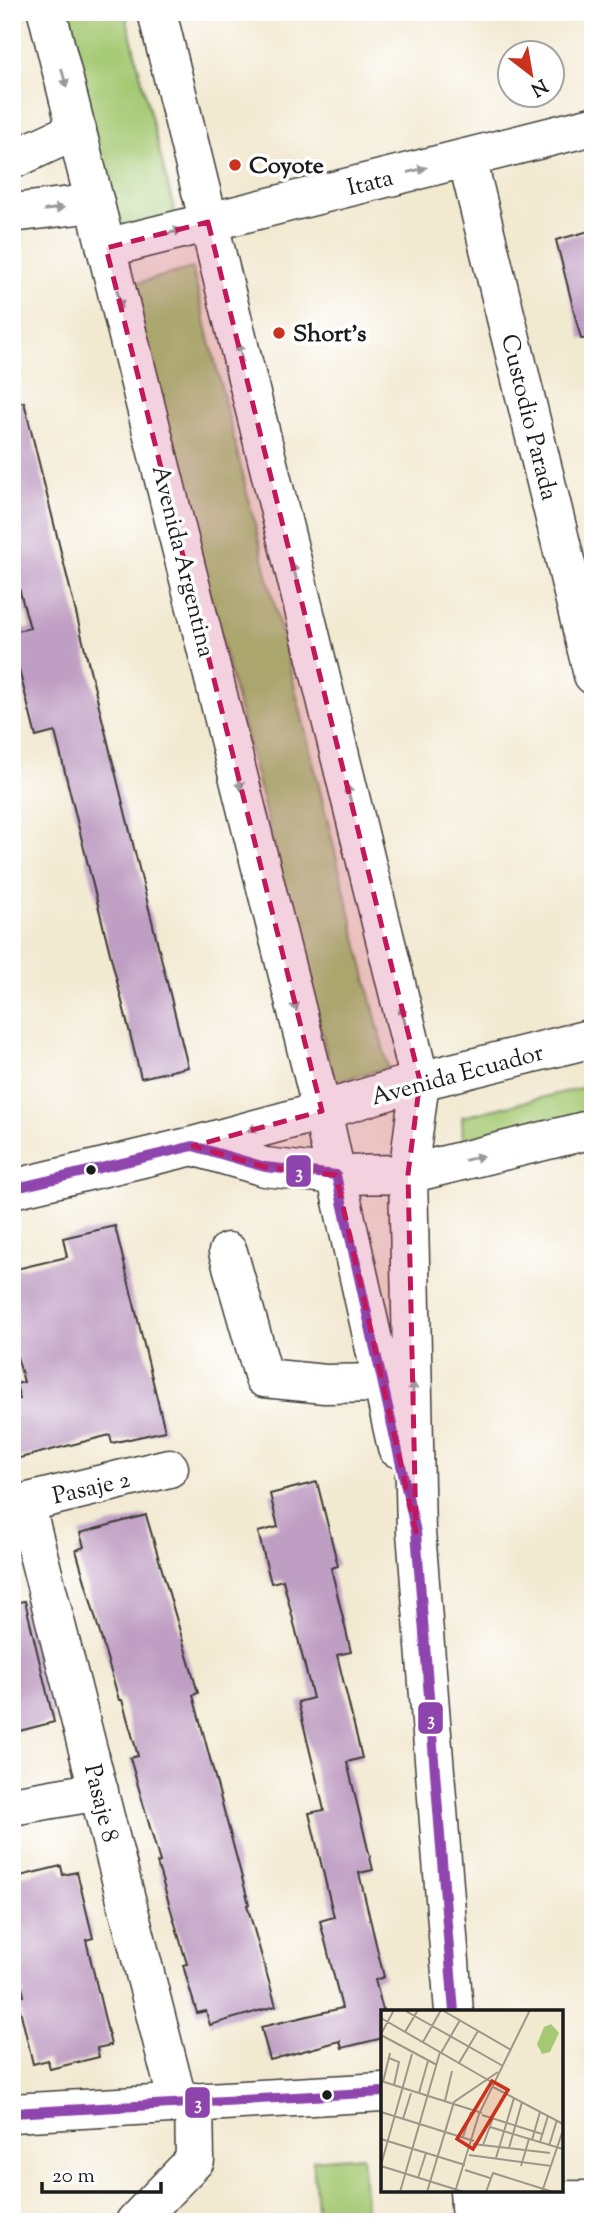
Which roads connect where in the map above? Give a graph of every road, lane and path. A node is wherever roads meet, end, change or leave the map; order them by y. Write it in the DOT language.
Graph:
graph roads {
  1 [pos="47,12"];
  2 [pos="157,12"];
  3 [pos="593,126"];
  4 [pos="76,130"];
  5 [pos="467,158"];
  6 [pos="12,160"];
  7 [pos="95,203"];
  8 [pos="12,213"];
  9 [pos="208,222"];
  10 [pos="106,248"];
  11 [pos="593,676"];
  12 [pos="593,1038"];
  13 [pos="420,1081"];
  14 [pos="322,1111"];
  15 [pos="593,1129"];
  16 [pos="192,1146"];
  17 [pos="408,1174"];
  18 [pos="336,1175"];
  19 [pos="12,1189"];
  20 [pos="228,1252"];
  21 [pos="383,1383"];
  22 [pos="169,1468"];
  23 [pos="19,1504"];
  24 [pos="416,1532"];
  25 [pos="99,1791"];
  26 [pos="12,1805"];
  27 [pos="454,2010"];
  28 [pos="381,2092"];
  29 [pos="186,2103"];
  30 [pos="12,2113"];
  31 [pos="593,2200"];
  32 [pos="470,2204"];
  33 [pos="135,2222"];
  1 -- 4 [label="main road, Avenida Argentina, one-way"];
  2 -- 9 [label="main road"];
  3 -- 5 [label="main road, Itata"];
  4 -- 6 [label="main road"];
  4 -- 7 [label="main road, Avenida Argentina"];
  9 -- 5 [label="main road, Itata, one-way"];
  5 -- 11 [label="main road, Custodio Parada"];
  8 -- 7 [label="main road, one-way"];
  7 -- 10 [label="main road, Avenida Argentina"];
  10 -- 9 [label="main road, Itata, one-way"];
  13 -- 9 [label="main road, one-way"];
  10 -- 14 [label="main road, Avenida Argentina, one-way"];
  12 -- 13 [label="main road, Avenida Ecuador"];
  13 -- 14 [label="main road, Avenida Ecuador"];
  13 -- 17 [label="main road"];
  14 -- 16 [label="main road, Avenida Ecuador, one-way"];
  14 -- 18 [label="main road, Avenida Argentina"];
  17 -- 15 [label="main road, one-way"];
  16 -- 18 [label="main road"];
  16 -- 19 [label="main road, Avenida Ecuador"];
  17 -- 18 [label="main road"];
  24 -- 17 [label="main road, one-way"];
  18 -- 21 [label="main road, Avenida Argentina"];
  20 -- 21 [label="main road"];
  21 -- 24 [label="main road, Avenida Argentina"];
  22 -- 23 [label="main road, Pasaje 2"];
  23 -- 25 [label="main road, Pasaje 8"];
  24 -- 27 [label="main road"];
  25 -- 26 [label="main road"];
  25 -- 29 [label="main road, Pasaje 8"];
  28 -- 29 [label="main road"];
  29 -- 30 [label="main road"];
  29 -- 33 [label="main road, Pasaje 8"];
  31 -- 32 [label="main road"];
}
